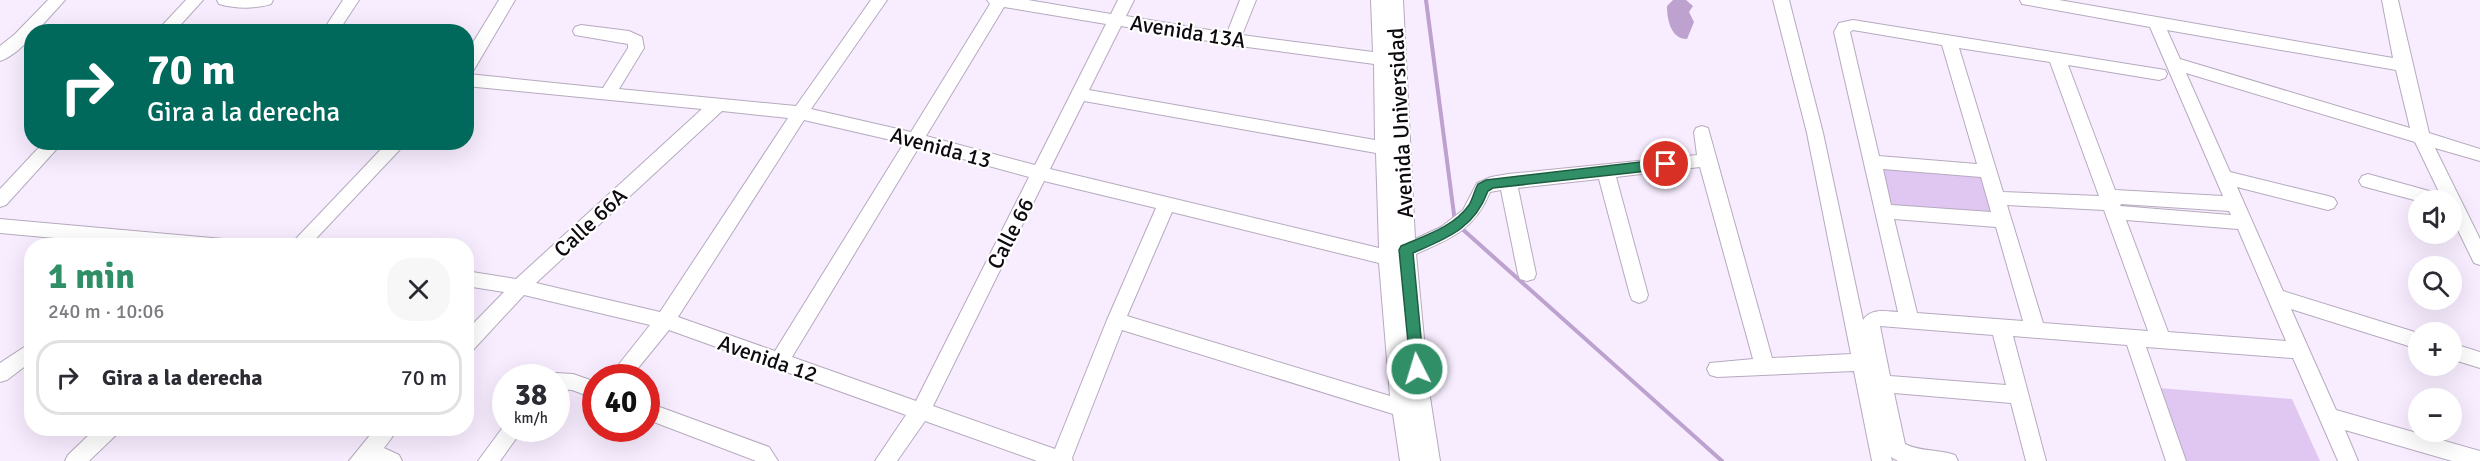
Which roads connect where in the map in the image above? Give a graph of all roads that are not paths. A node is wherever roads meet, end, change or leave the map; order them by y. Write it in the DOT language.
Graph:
graph roads {
  1 [pos="57,0"];
  2 [pos="195,0"];
  3 [pos="225,0"];
  4 [pos="265,0"];
  5 [pos="351,0"];
  6 [pos="507,0"];
  7 [pos="879,0"];
  8 [pos="998,0"];
  9 [pos="1126,0"];
  10 [pos="1248,0"];
  11 [pos="1379,0"];
  12 [pos="1395,0"];
  13 [pos="1781,0"];
  14 [pos="2028,0"];
  15 [pos="2390,0"];
  16 [pos="2049,2"];
  17 [pos="1116,19"];
  18 [pos="2156,23"];
  19 [pos="38,24"];
  20 [pos="172,24"];
  21 [pos="335,24"];
  22 [pos="580,31"];
  23 [pos="0,36"];
  24 [pos="24,39"];
  25 [pos="1232,39"];
  26 [pos="24,40"];
  27 [pos="1949,40"];
  28 [pos="0,55"];
  29 [pos="474,56"];
  30 [pos="2057,58"];
  31 [pos="1382,59"];
  32 [pos="2403,65"];
  33 [pos="2166,69"];
  34 [pos="474,81"];
  35 [pos="608,94"];
  36 [pos="1079,94"];
  37 [pos="718,105"];
  38 [pos="800,112"];
  39 [pos="1702,132"];
  40 [pos="2421,136"];
  41 [pos="914,139"];
  42 [pos="1386,148"];
  43 [pos="47,150"];
  44 [pos="391,150"];
  45 [pos="2480,155"];
  46 [pos="1707,160"];
  47 [pos="1874,162"];
  48 [pos="1606,171"];
  49 [pos="1987,171"];
  50 [pos="1039,173"];
  51 [pos="2224,177"];
  52 [pos="1508,181"];
  53 [pos="2368,181"];
  54 [pos="2444,190"];
  55 [pos="2408,192"];
  56 [pos="1995,198"];
  57 [pos="0,200"];
  58 [pos="1167,203"];
  59 [pos="2328,203"];
  60 [pos="2112,204"];
  61 [pos="2236,204"];
  62 [pos="1886,211"];
  63 [pos="2002,220"];
  64 [pos="2244,224"];
  65 [pos="0,226"];
  66 [pos="2462,226"];
  67 [pos="112,238"];
  68 [pos="306,238"];
  69 [pos="1398,254"];
  70 [pos="2480,258"];
  71 [pos="1527,274"];
  72 [pos="474,279"];
  73 [pos="520,286"];
  74 [pos="1639,295"];
  75 [pos="2275,296"];
  76 [pos="1116,320"];
  77 [pos="1909,320"];
  78 [pos="665,321"];
  79 [pos="2001,329"];
  80 [pos="2035,329"];
  81 [pos="474,335"];
  82 [pos="2408,337"];
  83 [pos="2134,339"];
  84 [pos="2161,340"];
  85 [pos="2298,350"];
  86 [pos="2462,354"];
  87 [pos="24,356"];
  88 [pos="2480,360"];
  89 [pos="779,362"];
  90 [pos="1862,362"];
  91 [pos="630,364"];
  92 [pos="1765,368"];
  93 [pos="1717,369"];
  94 [pos="0,374"];
  95 [pos="1883,384"];
  96 [pos="2020,395"];
  97 [pos="1400,408"];
  98 [pos="921,410"];
  99 [pos="660,415"];
  100 [pos="2330,417"];
  101 [pos="102,436"];
  102 [pos="382,436"];
  103 [pos="503,442"];
  104 [pos="363,456"];
  105 [pos="2480,460"];
  106 [pos="75,461"];
  107 [pos="392,461"];
  108 [pos="488,461"];
  109 [pos="768,461"];
  110 [pos="885,461"];
  111 [pos="1062,461"];
  112 [pos="1410,461"];
  113 [pos="1430,461"];
  114 [pos="1882,461"];
  115 [pos="1948,461"];
  116 [pos="2036,461"];
  117 [pos="2176,461"];
  118 [pos="2348,461"];
  1 -- 19 [label="street"];
  2 -- 20 [label="street"];
  3 -- 4 [label="street"];
  5 -- 21 [label="street"];
  6 -- 29 [label="street"];
  7 -- 38 [label="street"];
  8 -- 17 [label="street, Avenida 13A"];
  8 -- 41 [label="street"];
  9 -- 17 [label="street, Calle 66"];
  10 -- 25 [label="street"];
  11 -- 31 [label="street, Avenida Universidad"];
  12 -- 69 [label="street, Avenida Universidad"];
  13 -- 90 [label="street"];
  14 -- 16 [label="street"];
  15 -- 32 [label="street"];
  16 -- 18 [label="street"];
  17 -- 25 [label="street, Avenida 13A"];
  17 -- 36 [label="street, Calle 66"];
  18 -- 32 [label="street"];
  18 -- 33 [label="street"];
  22 -- 35 [label="street"];
  23 -- 24 [label="street"];
  25 -- 31 [label="street, Avenida 13A"];
  26 -- 28 [label="street"];
  27 -- 30 [label="street"];
  27 -- 47 [label="street"];
  27 -- 49 [label="street"];
  30 -- 33 [label="street"];
  30 -- 60 [label="street"];
  31 -- 42 [label="street, Avenida Universidad"];
  32 -- 40 [label="street"];
  33 -- 40 [label="street"];
  33 -- 51 [label="street"];
  34 -- 35 [label="street, Avenida 13"];
  35 -- 37 [label="street, Avenida 13"];
  36 -- 42 [label="street"];
  36 -- 50 [label="street, Calle 66"];
  37 -- 38 [label="street, Avenida 13"];
  37 -- 73 [label="street, Calle 66A"];
  38 -- 41 [label="street, Avenida 13"];
  38 -- 78 [label="street"];
  39 -- 46 [label="street"];
  40 -- 45 [label="street"];
  40 -- 54 [label="street"];
  41 -- 50 [label="street, Avenida 13"];
  41 -- 89 [label="street"];
  42 -- 69 [label="street, Avenida Universidad"];
  43 -- 57 [label="street"];
  44 -- 68 [label="street"];
  46 -- 48 [label="street"];
  46 -- 92 [label="street"];
  47 -- 49 [label="street"];
  47 -- 62 [label="street"];
  48 -- 52 [label="street"];
  48 -- 74 [label="street"];
  49 -- 56 [label="street"];
  50 -- 58 [label="street, Avenida 13"];
  50 -- 98 [label="street, Calle 66"];
  51 -- 59 [label="street"];
  51 -- 61 [label="street"];
  52 -- 69 [label="street"];
  52 -- 71 [label="street"];
  53 -- 55 [label="street"];
  56 -- 60 [label="street"];
  56 -- 63 [label="street"];
  58 -- 69 [label="street, Avenida 13"];
  58 -- 76 [label="street"];
  60 -- 61 [label="street"];
  60 -- 64 [label="street"];
  60 -- 84 [label="street"];
  61 -- 64 [label="street"];
  62 -- 63 [label="street"];
  62 -- 77 [label="street"];
  63 -- 80 [label="street"];
  64 -- 75 [label="street"];
  65 -- 67 [label="street"];
  66 -- 70 [label="street"];
  69 -- 97 [label="street, Avenida Universidad"];
  69 -- 113 [label="street, Avenida Universidad"];
  72 -- 73 [label="street, Avenida 12"];
  73 -- 78 [label="street, Avenida 12"];
  73 -- 81 [label="street, Calle 66A"];
  75 -- 82 [label="street"];
  75 -- 85 [label="street"];
  76 -- 97 [label="street"];
  76 -- 111 [label="street"];
  77 -- 79 [label="street"];
  77 -- 95 [label="street"];
  78 -- 89 [label="street, Avenida 12"];
  78 -- 91 [label="street"];
  79 -- 80 [label="street"];
  79 -- 96 [label="street"];
  80 -- 83 [label="street"];
  83 -- 84 [label="street"];
  83 -- 117 [label="street"];
  84 -- 85 [label="street"];
  85 -- 100 [label="street"];
  86 -- 88 [label="street"];
  87 -- 94 [label="street"];
  89 -- 98 [label="street, Avenida 12"];
  90 -- 92 [label="street"];
  90 -- 114 [label="street"];
  92 -- 93 [label="street"];
  95 -- 96 [label="street"];
  95 -- 115 [label="street"];
  96 -- 116 [label="street"];
  97 -- 112 [label="street, Avenida Universidad"];
  98 -- 110 [label="street, Calle 66"];
  98 -- 111 [label="street, Avenida 12"];
  99 -- 109 [label="street"];
  100 -- 105 [label="street"];
  100 -- 118 [label="street"];
  101 -- 106 [label="street"];
  102 -- 104 [label="street"];
  103 -- 108 [label="street"];
  104 -- 107 [label="street"];
}
